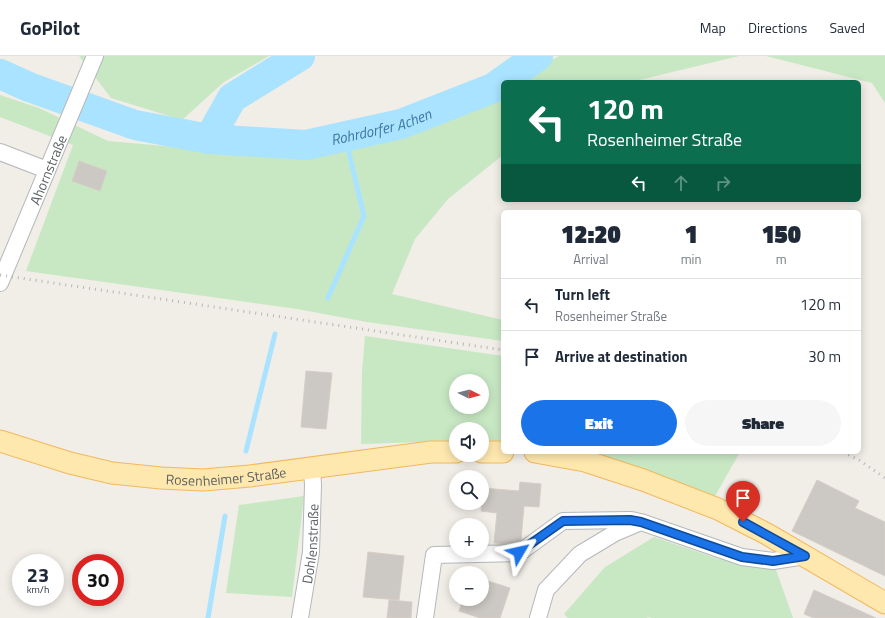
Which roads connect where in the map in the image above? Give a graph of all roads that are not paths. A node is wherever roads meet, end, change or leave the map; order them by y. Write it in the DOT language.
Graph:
graph roads {
  1 [pos="95,56"];
  2 [pos="0,152"];
  3 [pos="47,170"];
  4 [pos="0,283"];
  5 [pos="0,441"];
  6 [pos="449,452"];
  7 [pos="489,452"];
  8 [pos="501,452"];
  9 [pos="546,454"];
  10 [pos="312,468"];
  11 [pos="641,522"];
  12 [pos="805,556"];
  13 [pos="885,603"];
  14 [pos="300,618"];
  15 [pos="425,618"];
  16 [pos="538,618"];
  1 -- 3 [label="street, Ahornstraße"];
  2 -- 3 [label="street"];
  3 -- 4 [label="street, Ahornstraße"];
  5 -- 10 [label="main road, Rosenheimer Straße"];
  6 -- 10 [label="main road, Rosenheimer Straße"];
  7 -- 8 [label="main road"];
  9 -- 12 [label="main road"];
  10 -- 14 [label="street, Dohlenstraße"];
  11 -- 12 [label="street"];
  11 -- 15 [label="street"];
  11 -- 16 [label="street"];
  12 -- 13 [label="main road"];
}
